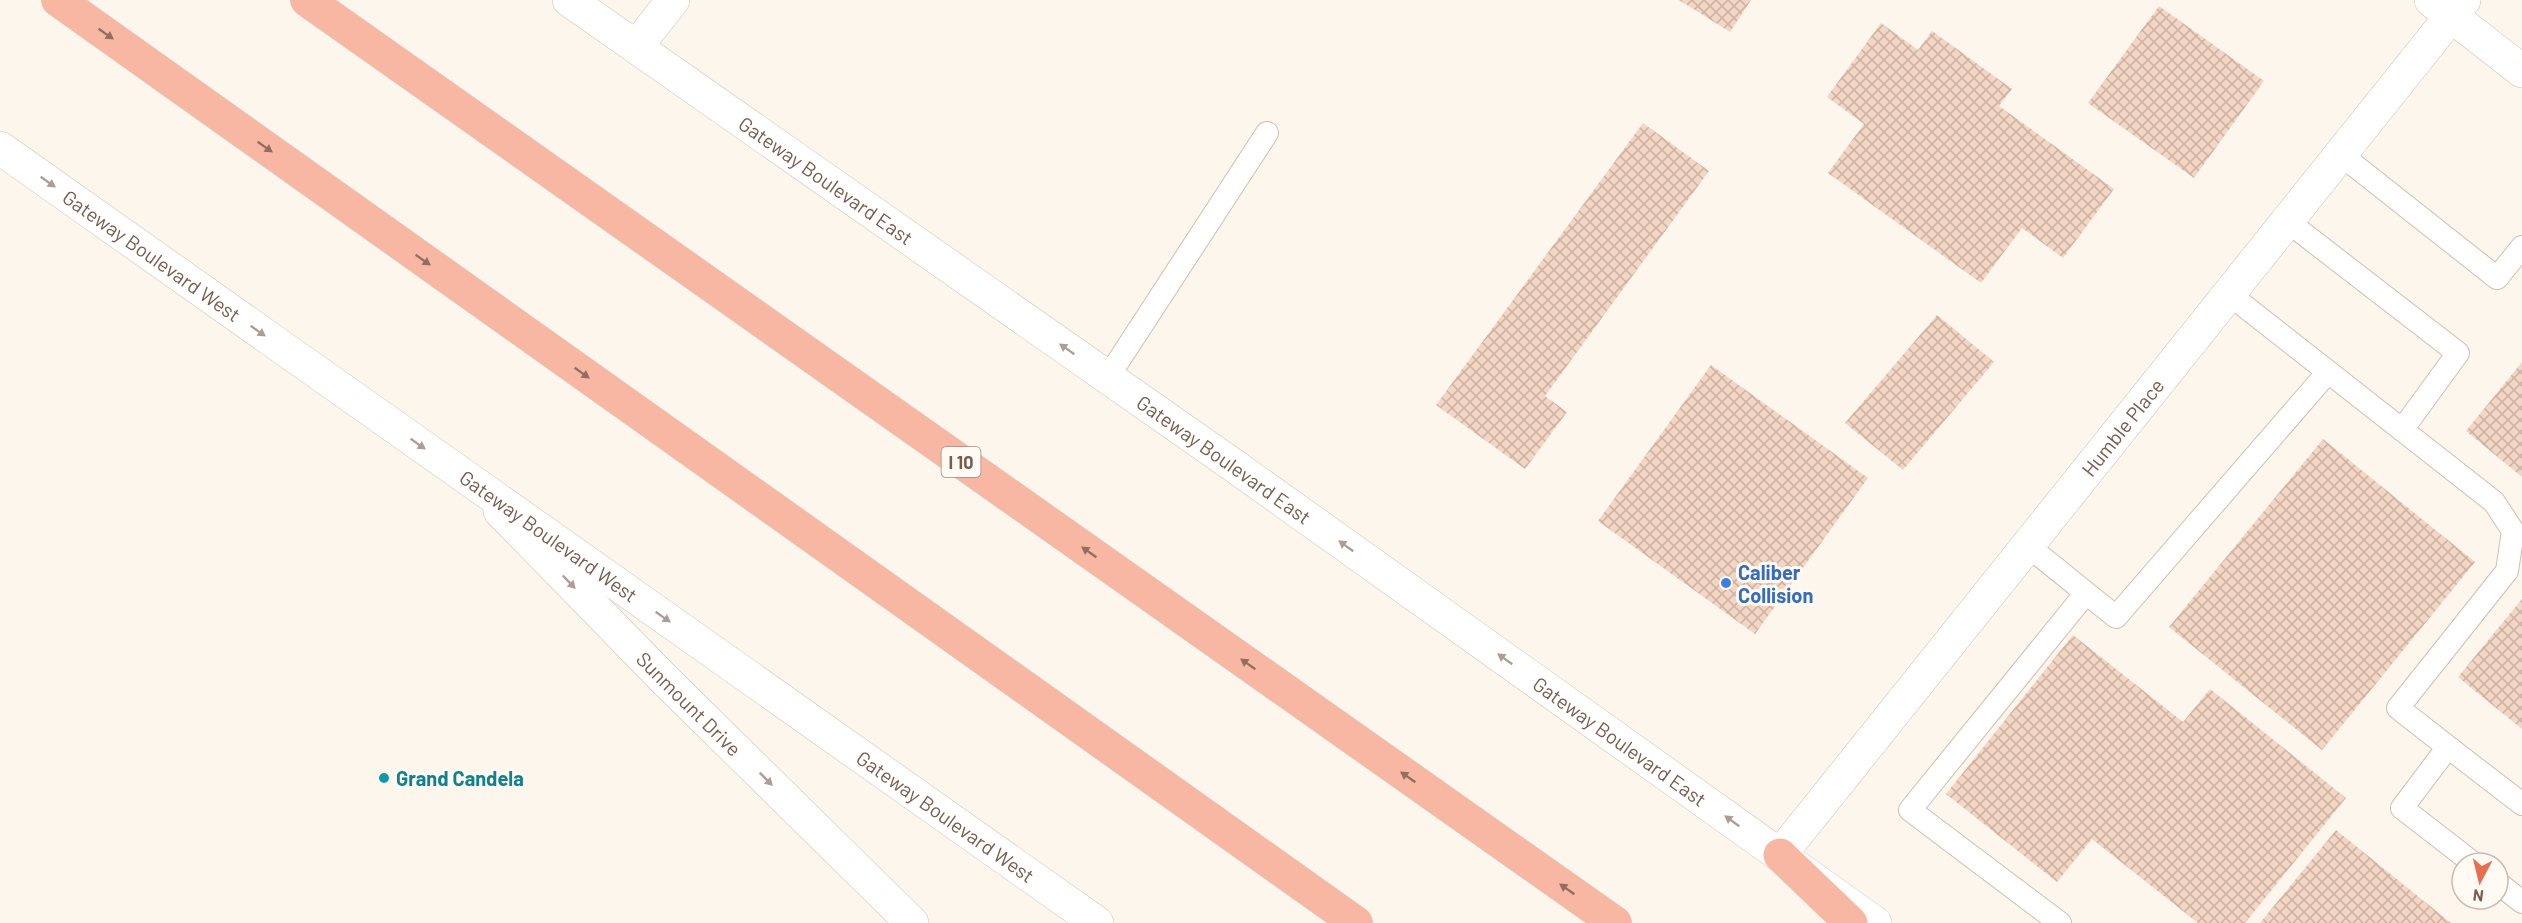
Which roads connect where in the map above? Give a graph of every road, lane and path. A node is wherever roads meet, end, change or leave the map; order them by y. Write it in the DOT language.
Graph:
graph roads {
  1 [pos="58,0"];
  2 [pos="307,0"];
  3 [pos="569,0"];
  4 [pos="673,0"];
  5 [pos="2449,5"];
  6 [pos="636,47"];
  7 [pos="2522,71"];
  8 [pos="1267,133"];
  9 [pos="0,148"];
  10 [pos="2340,154"];
  11 [pos="2287,221"];
  12 [pos="2522,247"];
  13 [pos="2229,294"];
  14 [pos="2328,372"];
  15 [pos="1108,377"];
  16 [pos="2402,430"];
  17 [pos="470,480"];
  18 [pos="2028,546"];
  19 [pos="2086,593"];
  20 [pos="2448,747"];
  21 [pos="2522,804"];
  22 [pos="2458,851"];
  23 [pos="1780,855"];
  24 [pos="2510,892"];
  25 [pos="2522,902"];
  26 [pos="912,923"];
  27 [pos="1097,923"];
  28 [pos="1356,923"];
  29 [pos="1615,923"];
  30 [pos="1851,923"];
  31 [pos="1875,923"];
  32 [pos="2060,923"];
  1 -- 28 [label="highway, one-way"];
  29 -- 2 [label="highway, I 10, one-way"];
  3 -- 6 [label="main road, Gateway Boulevard East"];
  4 -- 6 [label="main road"];
  5 -- 7 [label="main road"];
  5 -- 10 [label="main road, Humble Place"];
  15 -- 6 [label="main road, Gateway Boulevard East, one-way"];
  8 -- 15 [label="lane"];
  9 -- 17 [label="main road, Gateway Boulevard West, one-way"];
  10 -- 11 [label="main road, Humble Place"];
  10 -- 12 [label="lane"];
  11 -- 13 [label="main road, Humble Place"];
  11 -- 16 [label="lane"];
  13 -- 14 [label="lane"];
  13 -- 18 [label="main road, Humble Place"];
  14 -- 16 [label="lane"];
  14 -- 19 [label="lane"];
  23 -- 15 [label="main road, Gateway Boulevard East, one-way"];
  16 -- 20 [label="lane"];
  17 -- 26 [label="main road, Sunmount Drive, one-way"];
  17 -- 27 [label="main road, Gateway Boulevard West, one-way"];
  18 -- 19 [label="lane"];
  18 -- 23 [label="main road, Humble Place"];
  19 -- 32 [label="lane"];
  20 -- 21 [label="lane"];
  20 -- 22 [label="lane"];
  23 -- 30 [label="highway"];
  23 -- 31 [label="main road, Gateway Boulevard East"];
  24 -- 25 [label="lane"];
}
